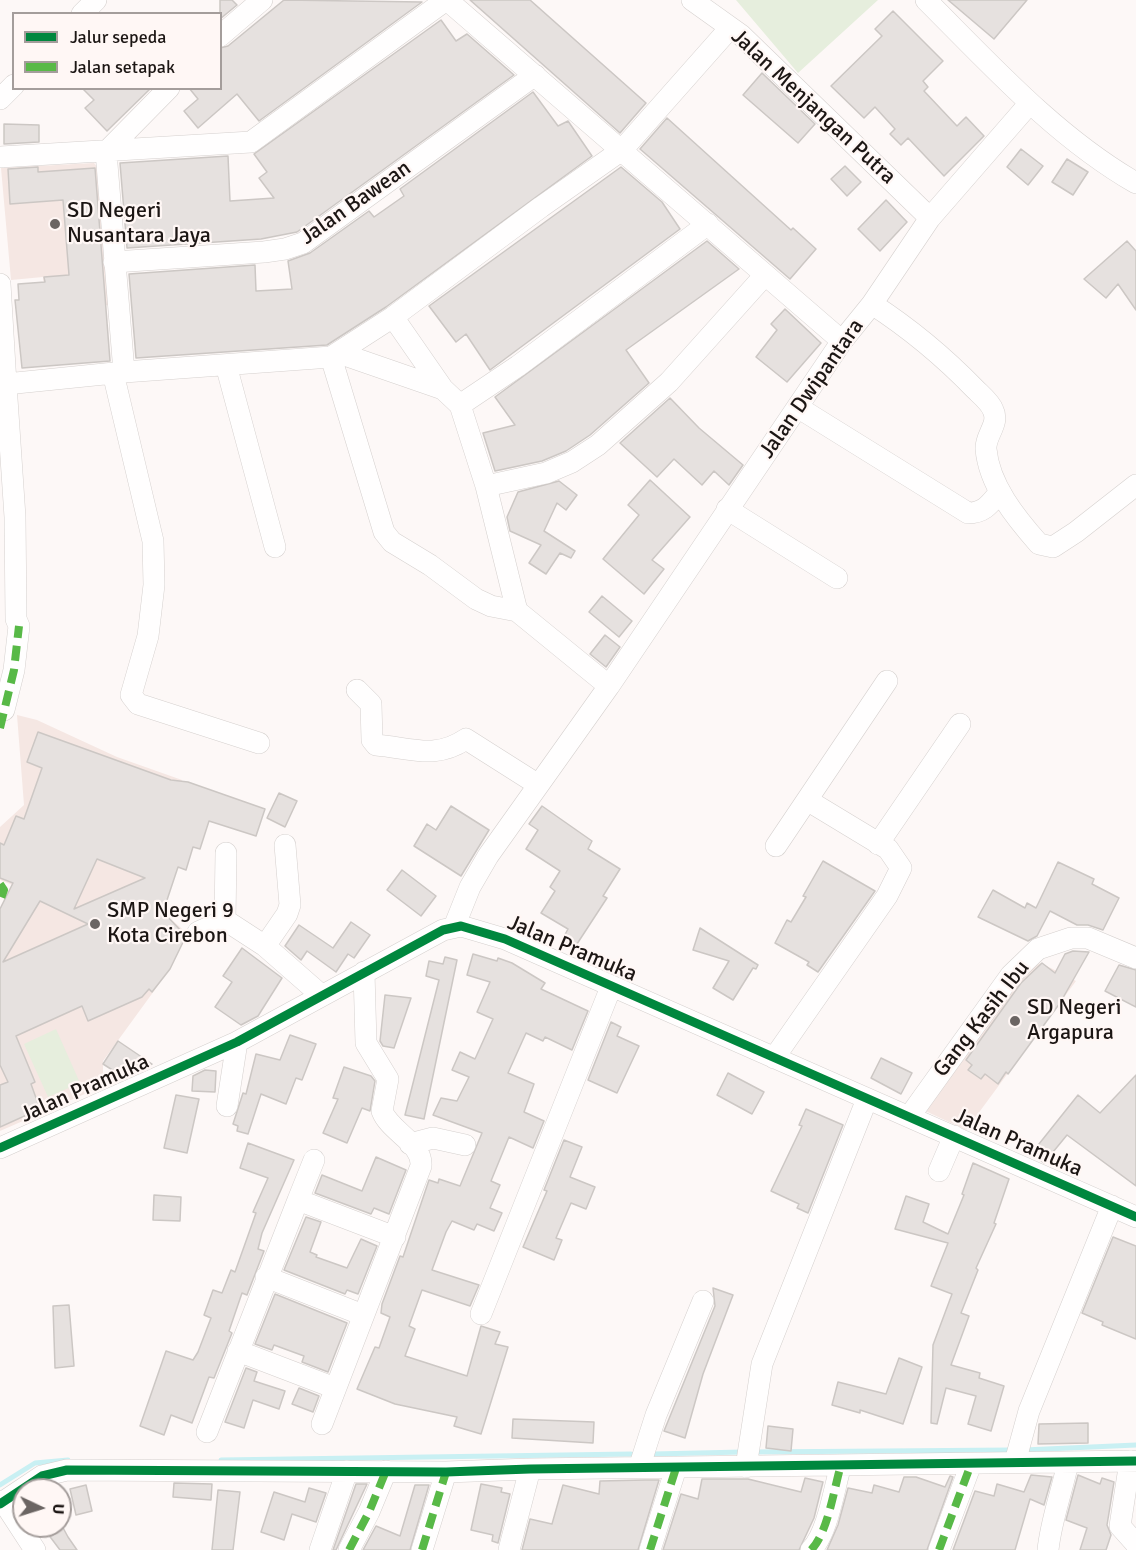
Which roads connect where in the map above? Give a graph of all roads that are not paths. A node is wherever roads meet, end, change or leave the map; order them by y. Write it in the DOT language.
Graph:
graph roads {
  1 [pos="96,0"];
  2 [pos="262,0"];
  3 [pos="447,0"];
  4 [pos="692,0"];
  5 [pos="926,0"];
  6 [pos="84,12"];
  7 [pos="730,28"];
  8 [pos="222,34"];
  9 [pos="536,75"];
  10 [pos="12,87"];
  11 [pos="167,90"];
  12 [pos="0,99"];
  13 [pos="1029,103"];
  14 [pos="622,150"];
  15 [pos="106,152"];
  16 [pos="0,158"];
  17 [pos="1136,183"];
  18 [pos="930,218"];
  19 [pos="708,224"];
  20 [pos="114,262"];
  21 [pos="765,275"];
  22 [pos="0,284"];
  23 [pos="872,304"];
  24 [pos="393,317"];
  25 [pos="842,341"];
  26 [pos="335,355"];
  27 [pos="226,365"];
  28 [pos="118,372"];
  29 [pos="3,384"];
  30 [pos="443,389"];
  31 [pos="460,405"];
  32 [pos="799,408"];
  33 [pos="1136,485"];
  34 [pos="486,486"];
  35 [pos="999,493"];
  36 [pos="727,509"];
  37 [pos="275,547"];
  38 [pos="837,578"];
  39 [pos="517,611"];
  40 [pos="887,681"];
  41 [pos="609,686"];
  42 [pos="357,690"];
  43 [pos="4,710"];
  44 [pos="960,724"];
  45 [pos="259,743"];
  46 [pos="537,784"];
  47 [pos="807,800"];
  48 [pos="878,844"];
  49 [pos="285,845"];
  50 [pos="776,846"];
  51 [pos="226,853"];
  52 [pos="225,920"];
  53 [pos="454,927"];
  54 [pos="198,932"];
  55 [pos="265,946"];
  56 [pos="1136,958"];
  57 [pos="364,972"];
  58 [pos="611,987"];
  59 [pos="321,995"];
  60 [pos="237,1042"];
  61 [pos="774,1058"];
  62 [pos="867,1099"];
  63 [pos="227,1106"];
  64 [pos="909,1117"];
  65 [pos="954,1136"];
  66 [pos="410,1144"];
  67 [pos="465,1145"];
  68 [pos="0,1148"];
  69 [pos="314,1160"];
  70 [pos="939,1171"];
  71 [pos="297,1200"];
  72 [pos="1112,1206"];
  73 [pos="1136,1217"];
  74 [pos="395,1238"];
  75 [pos="266,1277"];
  76 [pos="703,1301"];
  77 [pos="481,1314"];
  78 [pos="363,1315"];
  79 [pos="238,1352"];
  80 [pos="335,1388"];
  81 [pos="322,1424"];
  82 [pos="207,1432"];
  83 [pos="1133,1461"];
  84 [pos="1015,1462"];
  85 [pos="1068,1462"];
  86 [pos="971,1464"];
  87 [pos="841,1465"];
  88 [pos="746,1467"];
  89 [pos="639,1468"];
  90 [pos="676,1468"];
  91 [pos="530,1469"];
  92 [pos="347,1471"];
  93 [pos="386,1471"];
  94 [pos="446,1472"];
  95 [pos="2,1502"];
  96 [pos="1136,1544"];
  97 [pos="35,1550"];
  98 [pos="320,1550"];
  99 [pos="349,1550"];
  100 [pos="422,1550"];
  101 [pos="509,1550"];
  102 [pos="650,1550"];
  103 [pos="811,1550"];
  104 [pos="939,1550"];
  105 [pos="1048,1550"];
  1 -- 6 [label="street"];
  2 -- 8 [label="street"];
  3 -- 9 [label="street"];
  3 -- 15 [label="street"];
  4 -- 7 [label="street, Jalan Menjangan Putra"];
  5 -- 13 [label="street"];
  7 -- 14 [label="street"];
  7 -- 18 [label="street, Jalan Menjangan Putra"];
  9 -- 14 [label="street"];
  9 -- 20 [label="street, Jalan Bawean"];
  10 -- 12 [label="street"];
  11 -- 15 [label="street"];
  13 -- 17 [label="street"];
  13 -- 18 [label="street, Jalan Dwipantara"];
  14 -- 19 [label="street"];
  14 -- 24 [label="street"];
  15 -- 16 [label="street"];
  15 -- 20 [label="street"];
  18 -- 23 [label="street, Jalan Dwipantara"];
  19 -- 21 [label="street"];
  19 -- 31 [label="street"];
  20 -- 28 [label="street"];
  21 -- 25 [label="street"];
  21 -- 34 [label="street"];
  22 -- 29 [label="street"];
  23 -- 25 [label="street, Jalan Dwipantara"];
  23 -- 35 [label="street"];
  24 -- 26 [label="street"];
  24 -- 30 [label="street"];
  25 -- 32 [label="street, Jalan Dwipantara"];
  26 -- 27 [label="street"];
  26 -- 30 [label="street"];
  26 -- 39 [label="street"];
  27 -- 28 [label="street"];
  27 -- 37 [label="street"];
  28 -- 29 [label="street"];
  28 -- 45 [label="street"];
  29 -- 43 [label="street"];
  30 -- 31 [label="street"];
  31 -- 34 [label="street"];
  32 -- 35 [label="street"];
  32 -- 36 [label="street, Jalan Dwipantara"];
  33 -- 35 [label="street"];
  34 -- 39 [label="street"];
  36 -- 38 [label="street"];
  36 -- 41 [label="street, Jalan Dwipantara"];
  39 -- 41 [label="street"];
  40 -- 47 [label="street"];
  41 -- 46 [label="street, Jalan Dwipantara"];
  42 -- 46 [label="street"];
  44 -- 48 [label="street"];
  46 -- 53 [label="street, Jalan Dwipantara"];
  47 -- 48 [label="street"];
  47 -- 50 [label="street"];
  48 -- 61 [label="street"];
  49 -- 55 [label="street"];
  51 -- 52 [label="street"];
  52 -- 54 [label="street"];
  52 -- 55 [label="street"];
  53 -- 57 [label="street, Jalan Pramuka"];
  53 -- 58 [label="street, Jalan Pramuka"];
  55 -- 59 [label="street"];
  56 -- 64 [label="street, Gang Kasih Ibu"];
  57 -- 59 [label="street, Jalan Pramuka"];
  57 -- 66 [label="street"];
  58 -- 61 [label="street, Jalan Pramuka"];
  58 -- 77 [label="street"];
  59 -- 60 [label="street, Jalan Pramuka"];
  60 -- 63 [label="street"];
  60 -- 68 [label="street, Jalan Pramuka"];
  61 -- 62 [label="street, Jalan Pramuka"];
  62 -- 64 [label="street, Jalan Pramuka"];
  62 -- 88 [label="street"];
  64 -- 65 [label="street, Jalan Pramuka"];
  65 -- 70 [label="street"];
  65 -- 72 [label="street, Jalan Pramuka"];
  66 -- 67 [label="street"];
  66 -- 74 [label="street"];
  69 -- 71 [label="street"];
  71 -- 74 [label="street"];
  71 -- 75 [label="street"];
  72 -- 73 [label="street, Jalan Pramuka"];
  72 -- 84 [label="street"];
  74 -- 78 [label="street"];
  75 -- 78 [label="street"];
  75 -- 79 [label="street"];
  76 -- 89 [label="street"];
  78 -- 80 [label="street"];
  79 -- 80 [label="street"];
  79 -- 82 [label="street"];
  80 -- 81 [label="street"];
  83 -- 85 [label="street"];
  83 -- 96 [label="street"];
  84 -- 85 [label="street"];
  84 -- 86 [label="street"];
  85 -- 105 [label="street"];
  86 -- 87 [label="street"];
  86 -- 104 [label="street"];
  87 -- 88 [label="street"];
  87 -- 103 [label="street"];
  88 -- 90 [label="street"];
  89 -- 90 [label="street"];
  89 -- 91 [label="street"];
  90 -- 102 [label="street"];
  91 -- 94 [label="street"];
  91 -- 101 [label="street"];
  92 -- 93 [label="street"];
  92 -- 95 [label="street"];
  92 -- 98 [label="street"];
  93 -- 94 [label="street"];
  93 -- 99 [label="street"];
  94 -- 100 [label="street"];
  95 -- 97 [label="street"];
}
